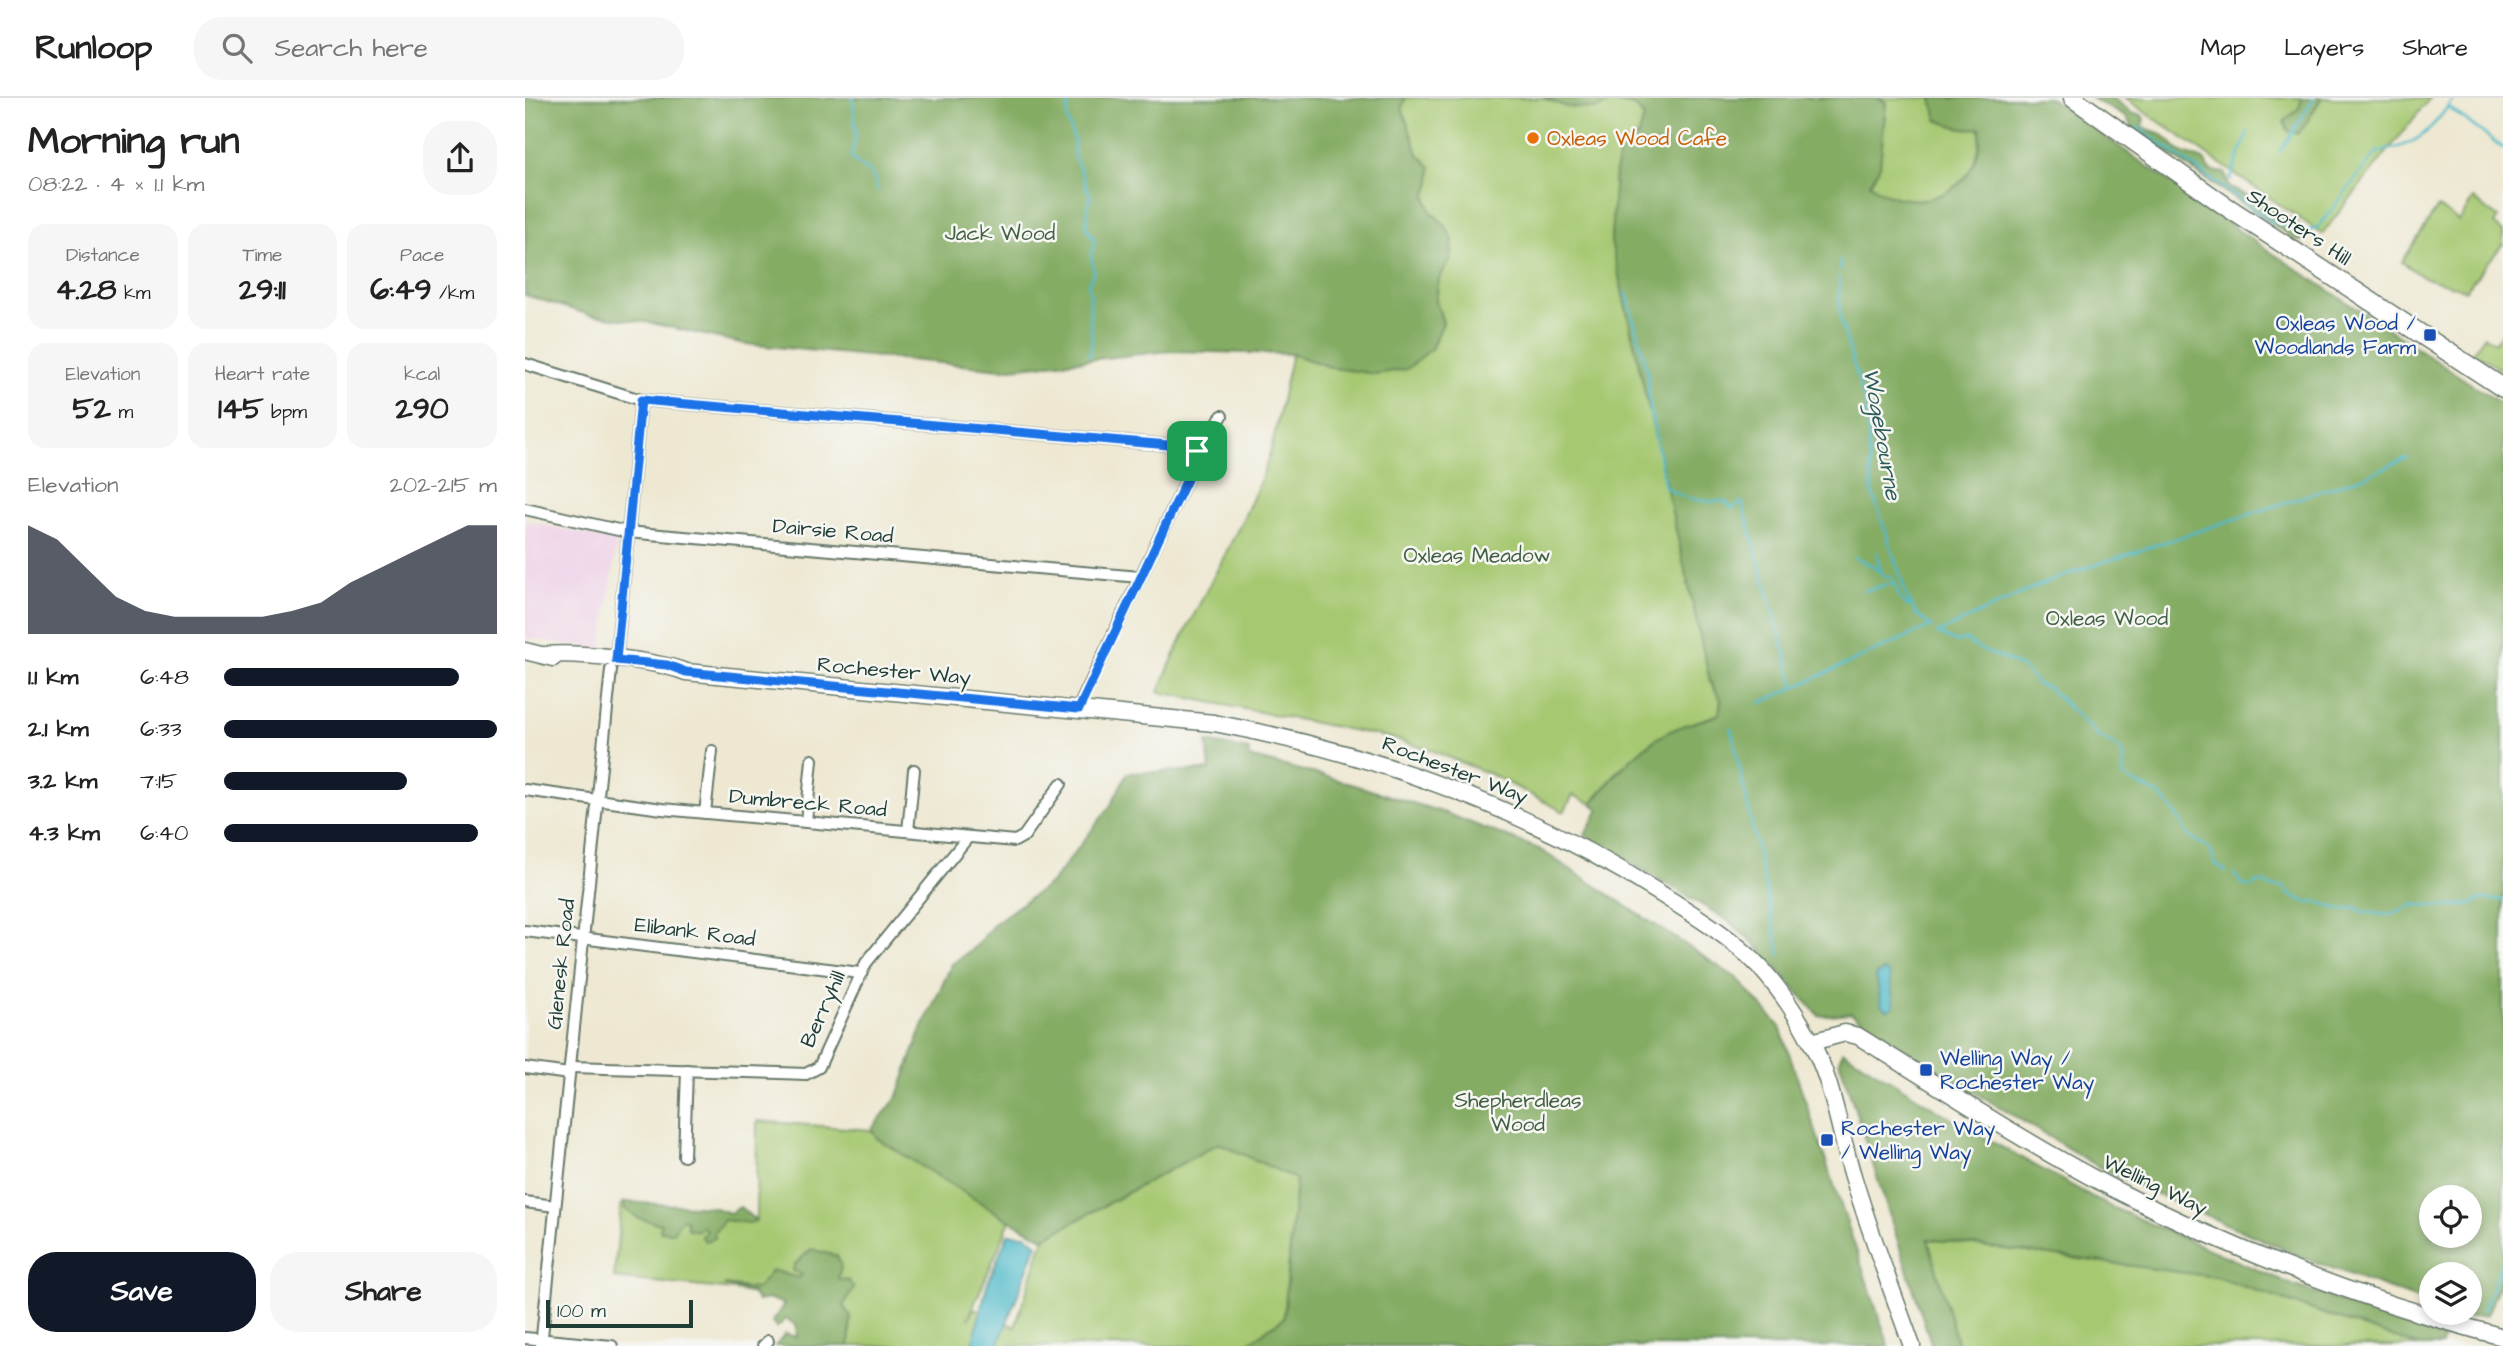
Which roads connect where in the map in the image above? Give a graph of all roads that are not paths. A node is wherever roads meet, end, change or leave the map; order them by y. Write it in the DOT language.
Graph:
graph roads {
  1 [pos="2073,98"];
  2 [pos="525,363"];
  3 [pos="2503,388"];
  4 [pos="641,400"];
  5 [pos="1222,416"];
  6 [pos="1197,451"];
  7 [pos="525,509"];
  8 [pos="627,532"];
  9 [pos="1140,577"];
  10 [pos="525,651"];
  11 [pos="614,665"];
  12 [pos="1079,709"];
  13 [pos="712,751"];
  14 [pos="812,760"];
  15 [pos="913,770"];
  16 [pos="1061,784"];
  17 [pos="525,790"];
  18 [pos="597,802"];
  19 [pos="705,813"];
  20 [pos="807,822"];
  21 [pos="908,831"];
  22 [pos="968,837"];
  23 [pos="525,931"];
  24 [pos="583,938"];
  25 [pos="860,973"];
  26 [pos="1812,1042"];
  27 [pos="525,1068"];
  28 [pos="569,1070"];
  29 [pos="687,1070"];
  30 [pos="684,1156"];
  31 [pos="525,1202"];
  32 [pos="555,1206"];
  33 [pos="2503,1337"];
  34 [pos="525,1338"];
  35 [pos="542,1343"];
  36 [pos="612,1346"];
  37 [pos="1912,1346"];
  1 -- 3 [label="main road, Shooters Hill"];
  2 -- 4 [label="street"];
  4 -- 6 [label="street"];
  4 -- 8 [label="street, Glenesk Road"];
  5 -- 6 [label="street"];
  6 -- 9 [label="street"];
  7 -- 8 [label="street, Dairsie Road"];
  8 -- 9 [label="street, Dairsie Road"];
  8 -- 11 [label="street, Glenesk Road"];
  9 -- 12 [label="street"];
  10 -- 11 [label="street, Rochester Way"];
  11 -- 12 [label="street, Rochester Way"];
  11 -- 18 [label="street, Glenesk Road"];
  12 -- 26 [label="street, Rochester Way"];
  13 -- 19 [label="street"];
  14 -- 20 [label="street"];
  15 -- 21 [label="street"];
  16 -- 22 [label="street, Dumbreck Road"];
  17 -- 18 [label="street, Dumbreck Road"];
  18 -- 19 [label="street, Dumbreck Road"];
  18 -- 24 [label="street, Glenesk Road"];
  19 -- 20 [label="street, Dumbreck Road"];
  20 -- 21 [label="street, Dumbreck Road"];
  21 -- 22 [label="street, Dumbreck Road"];
  22 -- 25 [label="street, Berryhill"];
  23 -- 24 [label="street, Elibank Road"];
  24 -- 25 [label="street, Elibank Road"];
  24 -- 28 [label="street, Glenesk Road"];
  25 -- 29 [label="street, Berryhill"];
  26 -- 33 [label="street, Welling Way"];
  26 -- 37 [label="street, Rochester Way"];
  27 -- 28 [label="street, Berryhill"];
  28 -- 29 [label="street, Berryhill"];
  28 -- 32 [label="street, Glenesk Road"];
  29 -- 30 [label="street"];
  31 -- 32 [label="street"];
  32 -- 35 [label="street, Glenesk Road"];
  34 -- 35 [label="street"];
  35 -- 36 [label="street"];
}
